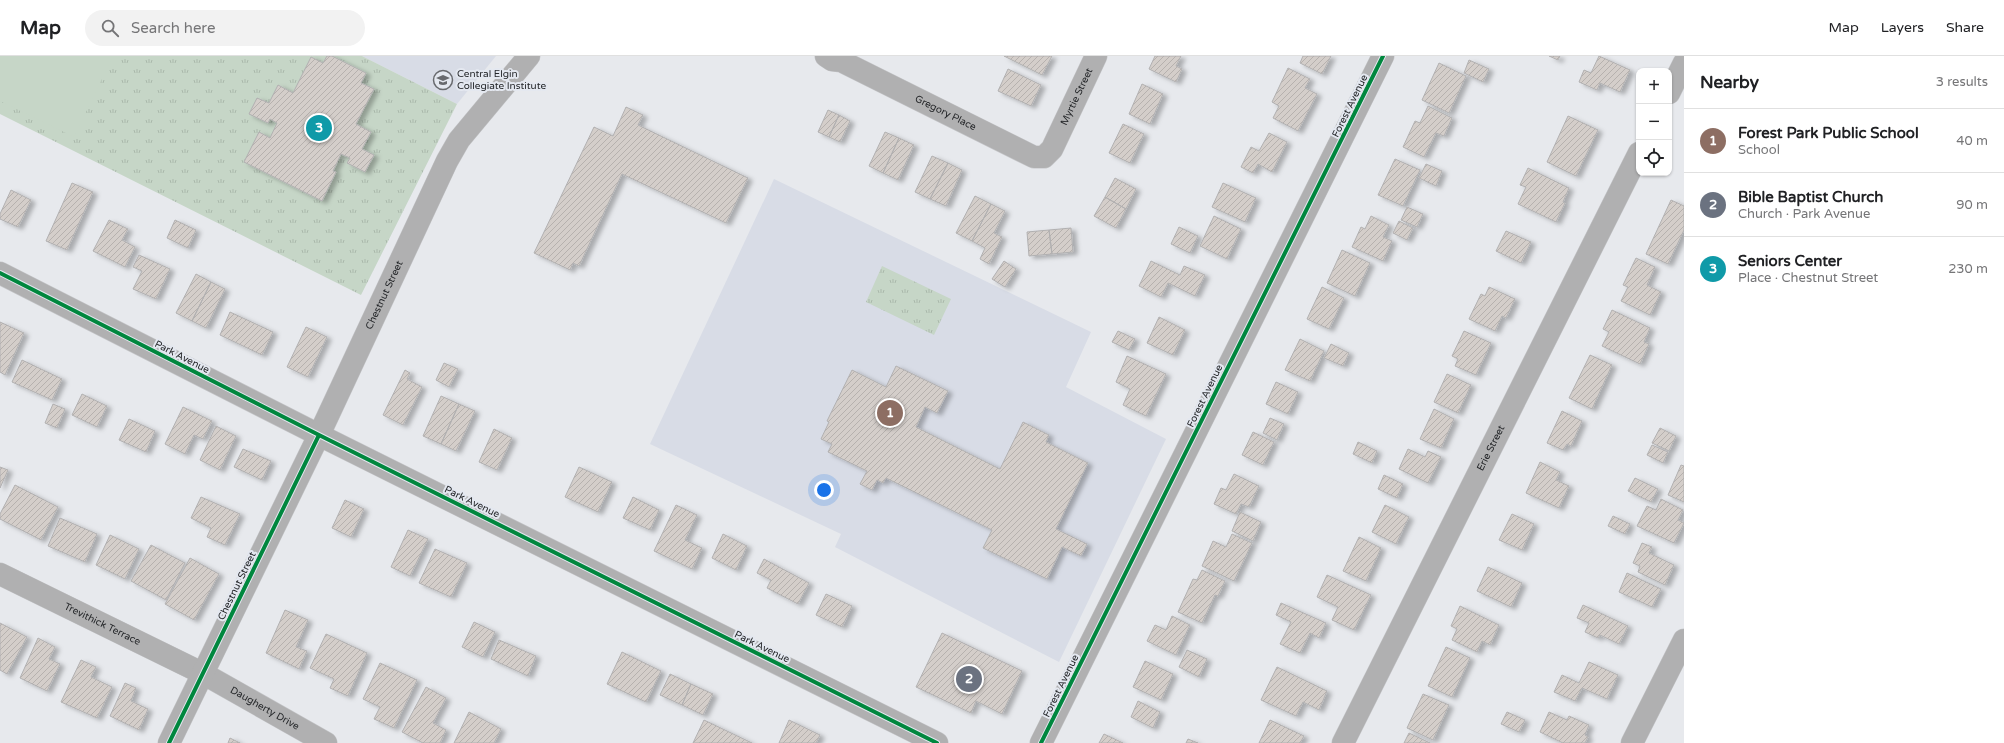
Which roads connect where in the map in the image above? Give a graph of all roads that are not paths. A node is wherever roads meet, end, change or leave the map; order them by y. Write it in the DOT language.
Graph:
graph roads {
  1 [pos="529,56"];
  2 [pos="826,56"];
  3 [pos="1096,56"];
  4 [pos="1383,56"];
  5 [pos="1684,63"];
  6 [pos="1672,87"];
  7 [pos="1056,138"];
  8 [pos="1636,159"];
  9 [pos="0,273"];
  10 [pos="319,435"];
  11 [pos="0,574"];
  12 [pos="1684,640"];
  13 [pos="204,674"];
  14 [pos="169,743"];
  15 [pos="326,743"];
  16 [pos="937,743"];
  17 [pos="1041,743"];
  18 [pos="1343,743"];
  19 [pos="1632,743"];
  1 -- 10 [label="street, Chestnut Street"];
  2 -- 7 [label="street, Gregory Place"];
  3 -- 7 [label="street, Myrtie Street"];
  4 -- 17 [label="street, Forest Avenue"];
  5 -- 6 [label="street"];
  8 -- 18 [label="street, Erie Street"];
  9 -- 10 [label="street, Park Avenue"];
  10 -- 13 [label="street, Chestnut Street"];
  10 -- 16 [label="street, Park Avenue"];
  11 -- 13 [label="street, Trevithick Terrace"];
  12 -- 19 [label="street"];
  13 -- 14 [label="street, Chestnut Street"];
  13 -- 15 [label="street, Daugherty Drive"];
}
